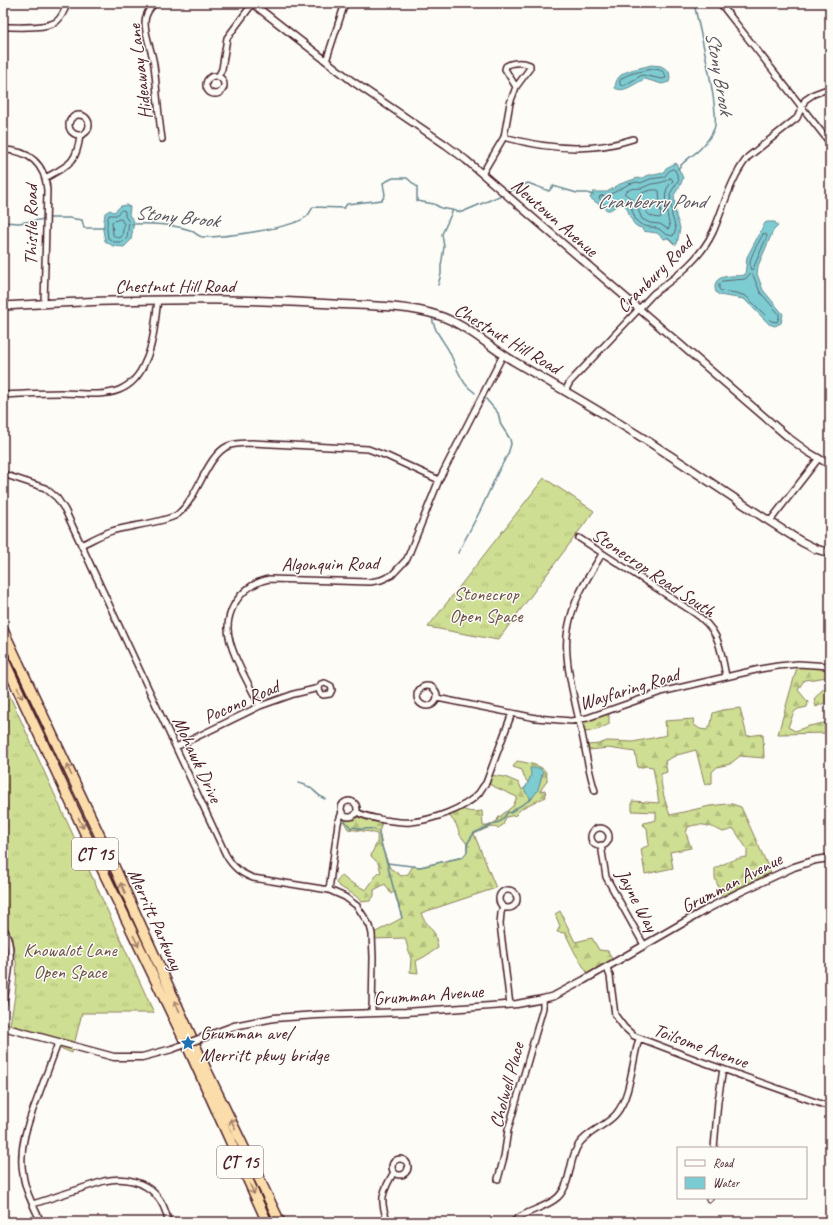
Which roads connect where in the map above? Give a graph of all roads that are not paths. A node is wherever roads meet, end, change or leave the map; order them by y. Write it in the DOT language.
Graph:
graph roads {
  1 [pos="67,3"];
  2 [pos="155,3"];
  3 [pos="253,3"];
  4 [pos="345,3"];
  5 [pos="720,3"];
  6 [pos="3,27"];
  7 [pos="326,61"];
  8 [pos="218,77"];
  9 [pos="516,87"];
  10 [pos="830,88"];
  11 [pos="801,108"];
  12 [pos="80,135"];
  13 [pos="504,137"];
  14 [pos="162,139"];
  15 [pos="633,139"];
  16 [pos="830,143"];
  17 [pos="3,150"];
  18 [pos="482,174"];
  19 [pos="45,178"];
  20 [pos="158,300"];
  21 [pos="44,304"];
  22 [pos="3,306"];
  23 [pos="639,309"];
  24 [pos="503,355"];
  25 [pos="565,391"];
  26 [pos="3,395"];
  27 [pos="819,458"];
  28 [pos="830,465"];
  29 [pos="3,474"];
  30 [pos="439,480"];
  31 [pos="770,521"];
  32 [pos="579,538"];
  33 [pos="82,544"];
  34 [pos="830,553"];
  35 [pos="602,554"];
  36 [pos="3,630"];
  37 [pos="3,658"];
  38 [pos="830,666"];
  39 [pos="726,676"];
  40 [pos="319,688"];
  41 [pos="437,698"];
  42 [pos="260,706"];
  43 [pos="512,713"];
  44 [pos="578,720"];
  45 [pos="176,747"];
  46 [pos="596,791"];
  47 [pos="342,812"];
  48 [pos="357,812"];
  49 [pos="601,845"];
  50 [pos="830,858"];
  51 [pos="329,890"];
  52 [pos="503,906"];
  53 [pos="3,927"];
  54 [pos="644,946"];
  55 [pos="607,968"];
  56 [pos="543,1000"];
  57 [pos="510,1004"];
  58 [pos="3,1006"];
  59 [pos="372,1013"];
  60 [pos="3,1027"];
  61 [pos="639,1039"];
  62 [pos="58,1043"];
  63 [pos="723,1069"];
  64 [pos="830,1107"];
  65 [pos="714,1147"];
  66 [pos="394,1172"];
  67 [pos="498,1180"];
  68 [pos="33,1204"];
  69 [pos="41,1222"];
  70 [pos="168,1222"];
  71 [pos="267,1222"];
  72 [pos="280,1222"];
  73 [pos="388,1222"];
  74 [pos="513,1222"];
  1 -- 6 [label="street"];
  2 -- 14 [label="street, Hideaway Lane"];
  3 -- 7 [label="street, Newtown Avenue"];
  3 -- 8 [label="street"];
  4 -- 7 [label="street"];
  5 -- 11 [label="street"];
  7 -- 18 [label="street, Newtown Avenue"];
  9 -- 9 [label="street"];
  9 -- 13 [label="street"];
  10 -- 11 [label="street, Cranbury Road"];
  11 -- 16 [label="street"];
  11 -- 23 [label="street, Cranbury Road"];
  12 -- 12 [label="street"];
  12 -- 19 [label="street"];
  13 -- 15 [label="street"];
  13 -- 18 [label="street"];
  17 -- 19 [label="street, Thistle Road"];
  18 -- 23 [label="street, Newtown Avenue"];
  19 -- 21 [label="street, Thistle Road"];
  20 -- 21 [label="main road, Chestnut Hill Road"];
  20 -- 24 [label="main road, Chestnut Hill Road"];
  20 -- 26 [label="street"];
  21 -- 22 [label="main road, Chestnut Hill Road"];
  23 -- 25 [label="street, Cranbury Road"];
  23 -- 27 [label="street, Newtown Avenue"];
  24 -- 25 [label="main road, Chestnut Hill Road"];
  24 -- 30 [label="street, Algonquin Road"];
  25 -- 31 [label="main road, Chestnut Hill Road"];
  27 -- 28 [label="street, Newtown Avenue"];
  27 -- 31 [label="street"];
  29 -- 33 [label="street, Mohawk Drive"];
  30 -- 33 [label="street"];
  30 -- 42 [label="street, Algonquin Road"];
  31 -- 34 [label="main road, Chestnut Hill Road"];
  32 -- 35 [label="street, Stonecrop Road South"];
  33 -- 45 [label="street, Mohawk Drive"];
  35 -- 39 [label="street, Stonecrop Road South"];
  35 -- 44 [label="street"];
  72 -- 36 [label="highway, Merritt Parkway / CT 15, one-way"];
  37 -- 71 [label="highway, Merritt Parkway / CT 15, one-way"];
  38 -- 39 [label="street, Wayfaring Road"];
  39 -- 44 [label="street, Wayfaring Road"];
  40 -- 42 [label="street, Pocono Road"];
  41 -- 43 [label="street, Wayfaring Road"];
  42 -- 45 [label="street, Pocono Road"];
  43 -- 44 [label="street, Wayfaring Road"];
  43 -- 48 [label="street"];
  44 -- 46 [label="street"];
  45 -- 51 [label="street, Mohawk Drive"];
  47 -- 48 [label="street"];
  47 -- 48 [label="street"];
  47 -- 51 [label="street"];
  49 -- 54 [label="street, Jayne Way"];
  50 -- 54 [label="street, Grumman Avenue"];
  51 -- 59 [label="street, Mohawk Drive"];
  52 -- 57 [label="street"];
  53 -- 58 [label="street"];
  54 -- 55 [label="street, Grumman Avenue"];
  55 -- 56 [label="street, Grumman Avenue"];
  55 -- 61 [label="street, Toilsome Avenue"];
  56 -- 57 [label="street, Grumman Avenue"];
  56 -- 67 [label="street, Cholwell Place"];
  57 -- 59 [label="street, Grumman Avenue"];
  59 -- 62 [label="street, Grumman Avenue, bridge"];
  60 -- 62 [label="street, Grumman Avenue"];
  61 -- 63 [label="street, Toilsome Avenue"];
  61 -- 74 [label="street"];
  62 -- 68 [label="street"];
  63 -- 64 [label="street, Toilsome Avenue"];
  63 -- 65 [label="street"];
  66 -- 73 [label="street"];
  68 -- 69 [label="street"];
  68 -- 70 [label="street"];
}
